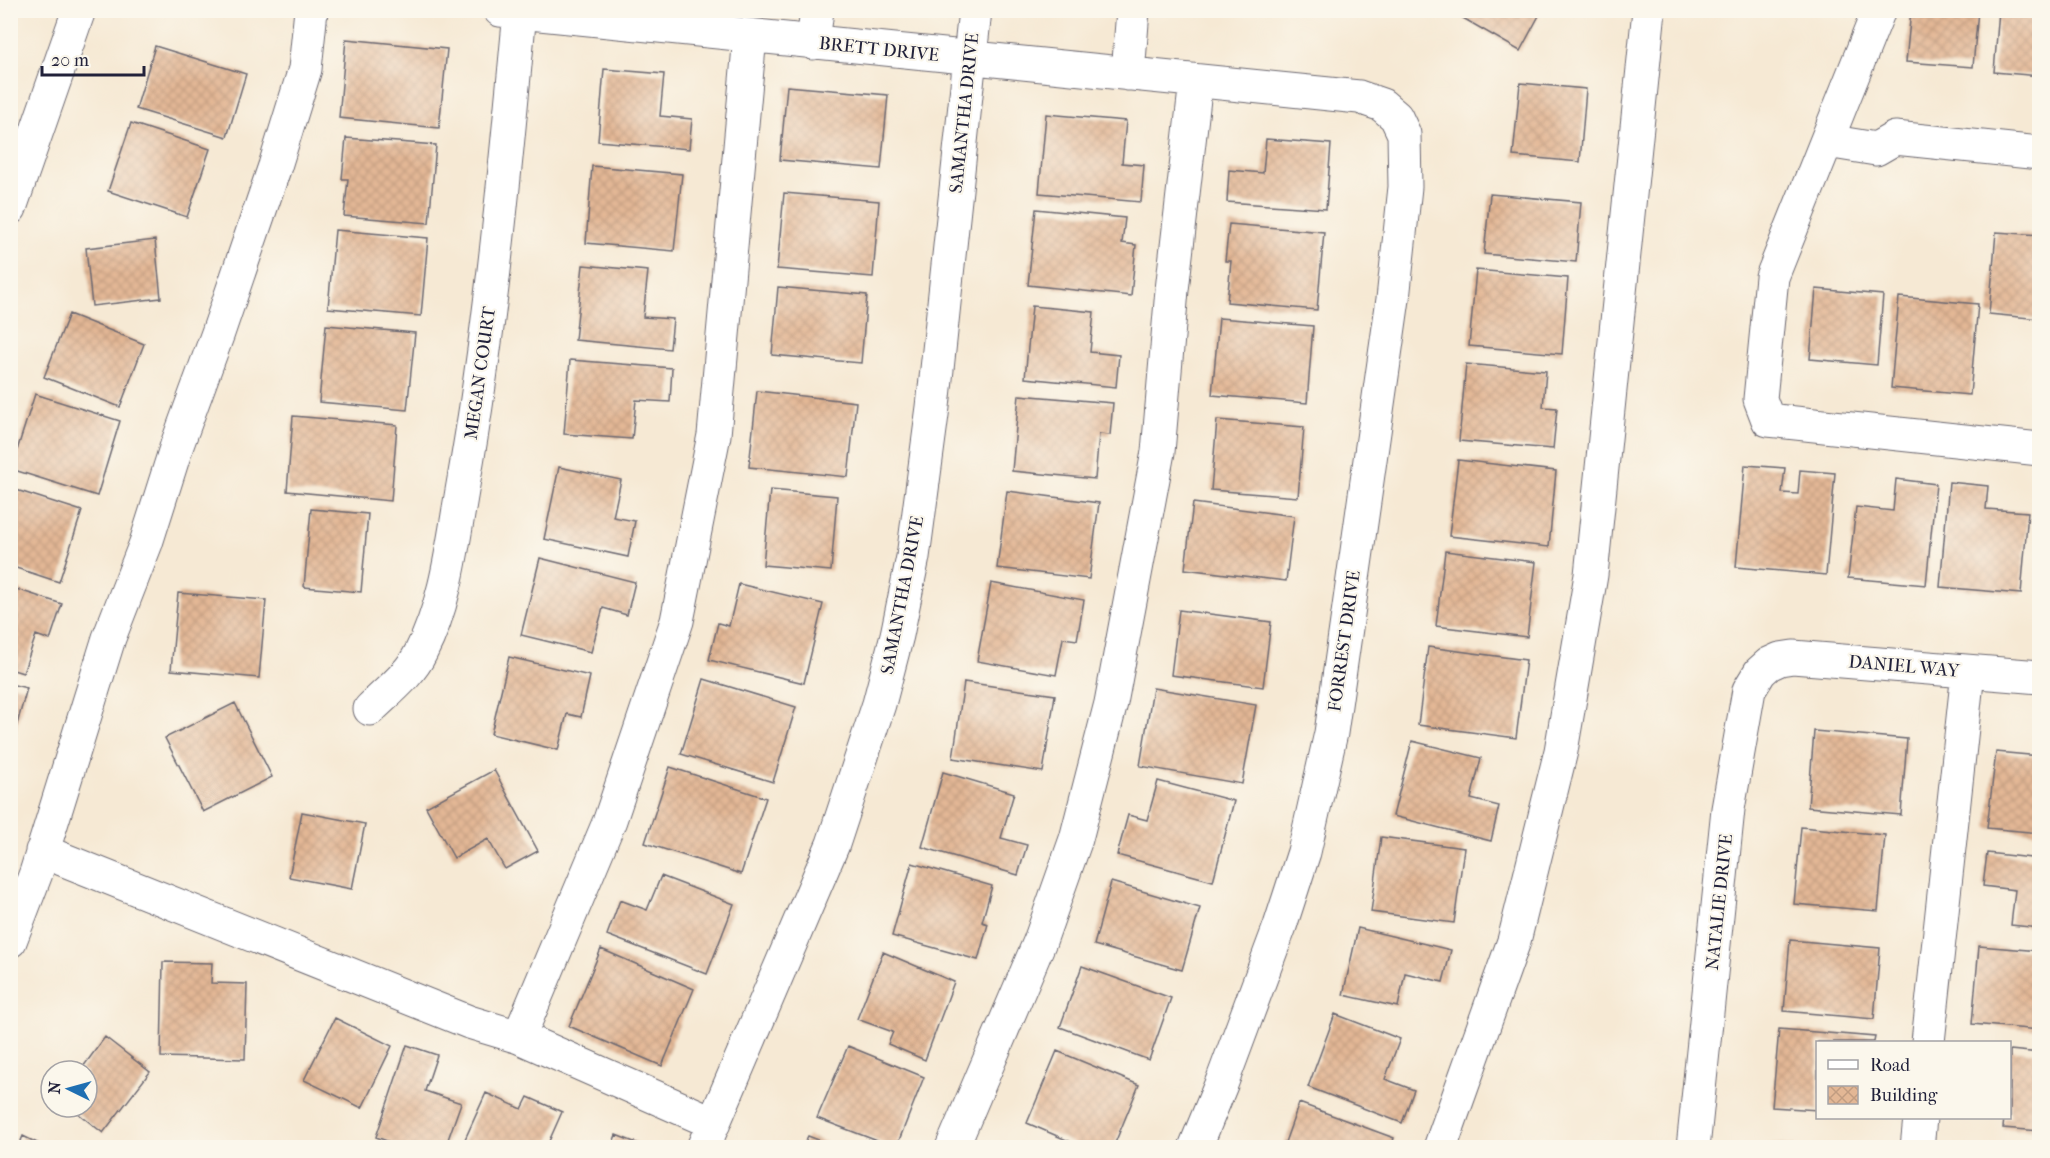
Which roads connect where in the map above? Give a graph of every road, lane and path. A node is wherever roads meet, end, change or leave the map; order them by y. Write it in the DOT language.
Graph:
graph roads {
  1 [pos="79,10"];
  2 [pos="311,10"];
  3 [pos="817,10"];
  4 [pos="975,10"];
  5 [pos="1133,10"];
  6 [pos="1648,10"];
  7 [pos="1879,10"];
  8 [pos="510,11"];
  9 [pos="750,36"];
  10 [pos="813,43"];
  11 [pos="970,59"];
  12 [pos="1128,74"];
  13 [pos="1196,81"];
  14 [pos="1396,117"];
  15 [pos="1827,141"];
  16 [pos="2040,153"];
  17 [pos="10,207"];
  18 [pos="2040,448"];
  19 [pos="1769,664"];
  20 [pos="1968,672"];
  21 [pos="2040,676"];
  22 [pos="370,709"];
  23 [pos="42,852"];
  24 [pos="10,941"];
  25 [pos="519,1037"];
  26 [pos="1928,1041"];
  27 [pos="1920,1119"];
  28 [pos="709,1135"];
  29 [pos="952,1148"];
  30 [pos="1195,1148"];
  31 [pos="1440,1148"];
  32 [pos="1693,1148"];
  33 [pos="1917,1148"];
  1 -- 17 [label="street"];
  2 -- 23 [label="street"];
  3 -- 10 [label="street"];
  4 -- 11 [label="street, SAMANTHA DRIVE"];
  5 -- 12 [label="street"];
  6 -- 31 [label="street"];
  7 -- 15 [label="street"];
  8 -- 9 [label="street, BRETT DRIVE"];
  8 -- 22 [label="street, MEGAN COURT"];
  9 -- 10 [label="street, BRETT DRIVE"];
  9 -- 25 [label="street"];
  10 -- 11 [label="street, BRETT DRIVE"];
  11 -- 12 [label="street, BRETT DRIVE"];
  11 -- 28 [label="street, SAMANTHA DRIVE"];
  12 -- 13 [label="street, BRETT DRIVE"];
  13 -- 14 [label="street, BRETT DRIVE"];
  13 -- 29 [label="street"];
  14 -- 30 [label="street, FORREST DRIVE"];
  15 -- 16 [label="street"];
  15 -- 18 [label="street"];
  19 -- 20 [label="street, DANIEL WAY"];
  19 -- 32 [label="street, NATALIE DRIVE"];
  20 -- 21 [label="street, DANIEL WAY"];
  20 -- 26 [label="street"];
  23 -- 24 [label="street"];
  23 -- 25 [label="street"];
  25 -- 28 [label="street"];
  27 -- 33 [label="street"];
}
